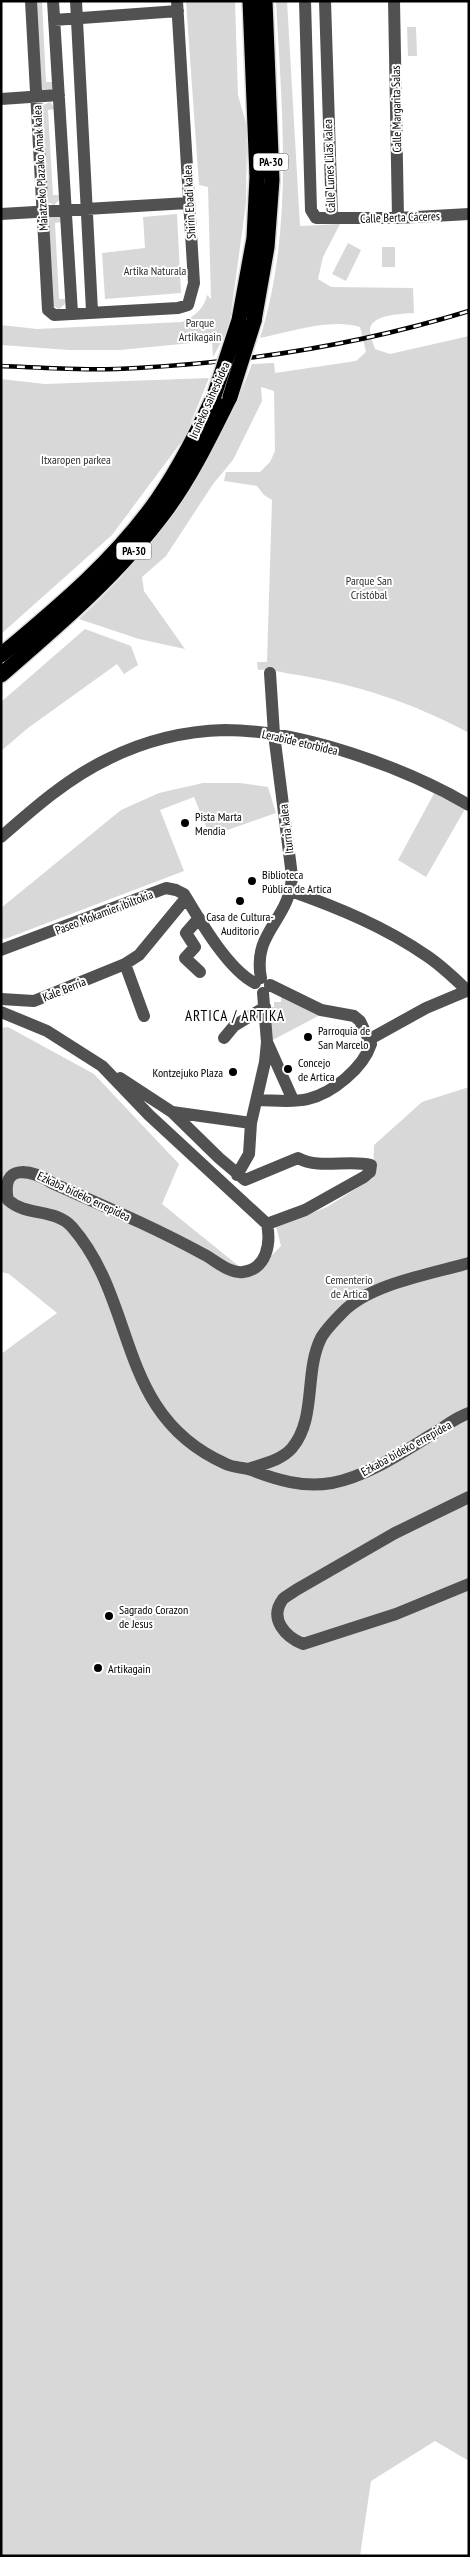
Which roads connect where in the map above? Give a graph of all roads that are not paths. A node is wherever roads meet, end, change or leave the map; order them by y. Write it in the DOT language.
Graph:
graph roads {
  1 [pos="31,1"];
  2 [pos="53,1"];
  3 [pos="76,1"];
  4 [pos="243,1"];
  5 [pos="250,1"];
  6 [pos="265,1"];
  7 [pos="272,1"];
  8 [pos="305,1"];
  9 [pos="324,1"];
  10 [pos="394,1"];
  11 [pos="178,6"];
  12 [pos="77,17"];
  13 [pos="54,20"];
  14 [pos="269,94"];
  15 [pos="59,95"];
  16 [pos="36,97"];
  17 [pos="1,99"];
  18 [pos="255,110"];
  19 [pos="188,203"];
  20 [pos="87,208"];
  21 [pos="66,210"];
  22 [pos="42,211"];
  23 [pos="1,214"];
  24 [pos="469,214"];
  25 [pos="332,218"];
  26 [pos="398,218"];
  27 [pos="92,312"];
  28 [pos="72,313"];
  29 [pos="1,655"];
  30 [pos="270,673"];
  31 [pos="1,675"];
  32 [pos="274,734"];
  33 [pos="469,805"];
  34 [pos="1,837"];
  35 [pos="291,892"];
  36 [pos="186,898"];
  37 [pos="199,918"];
  38 [pos="1,950"];
  39 [pos="125,964"];
  40 [pos="200,972"];
  41 [pos="262,985"];
  42 [pos="468,990"];
  43 [pos="1,999"];
  44 [pos="265,1007"];
  45 [pos="1,1012"];
  46 [pos="144,1016"];
  47 [pos="224,1038"];
  48 [pos="370,1039"];
  49 [pos="267,1042"];
  50 [pos="109,1072"];
  51 [pos="257,1100"];
  52 [pos="294,1100"];
  53 [pos="172,1112"];
  54 [pos="251,1124"];
  55 [pos="237,1175"];
  56 [pos="267,1224"];
  57 [pos="469,1263"];
  58 [pos="469,1413"];
  59 [pos="248,1469"];
  60 [pos="469,1497"];
  61 [pos="469,1584"];
  1 -- 16 [label="street, Maiatzeko Plazako Amak kalea"];
  2 -- 13 [label="street, Maiatzeko Plazako Amak kalea"];
  3 -- 12 [label="street"];
  4 -- 18 [label="highway"];
  5 -- 18 [label="highway, Iruñeko saihesbidea / PA-30"];
  6 -- 14 [label="highway, Iruñeko saihesbidea / PA-30"];
  7 -- 14 [label="highway"];
  8 -- 25 [label="street, Calle Lunes Lilas kalea"];
  9 -- 25 [label="street, Calle Lunes Lilas kalea"];
  10 -- 26 [label="street, Calle Margarita Salas"];
  11 -- 12 [label="street"];
  11 -- 19 [label="street, Shirin Ebadi kalea"];
  12 -- 13 [label="street"];
  12 -- 20 [label="street"];
  13 -- 15 [label="street, Maiatzeko Plazako Amak kalea"];
  14 -- 31 [label="highway, Iruñeko saihesbidea / PA-30, bridge"];
  15 -- 16 [label="street"];
  15 -- 21 [label="street, Maiatzeko Plazako Amak kalea"];
  16 -- 17 [label="street"];
  16 -- 22 [label="street, Maiatzeko Plazako Amak kalea"];
  18 -- 29 [label="highway, Iruñeko saihesbidea / PA-30, bridge"];
  19 -- 20 [label="street"];
  19 -- 27 [label="street, Shirin Ebadi kalea"];
  20 -- 21 [label="street"];
  20 -- 27 [label="street"];
  21 -- 22 [label="street"];
  21 -- 28 [label="street, Maiatzeko Plazako Amak kalea"];
  22 -- 23 [label="street"];
  22 -- 28 [label="street, Maiatzeko Plazako Amak kalea"];
  24 -- 26 [label="street, Calle Berta Cáceres"];
  25 -- 26 [label="street, Calle Berta Cáceres"];
  27 -- 28 [label="street, Maiatzeko Plazako Amak kalea"];
  30 -- 32 [label="street, Iturria kalea"];
  32 -- 33 [label="street, Lerabide etorbidea"];
  32 -- 34 [label="street, Lerabide etorbidea"];
  32 -- 35 [label="street, Iturria kalea"];
  35 -- 41 [label="street, Iturria kalea"];
  35 -- 42 [label="street"];
  36 -- 37 [label="street"];
  36 -- 38 [label="street, Paseo Mokamier ibiltokia"];
  36 -- 39 [label="street, Kale Berria"];
  37 -- 40 [label="street"];
  37 -- 41 [label="street"];
  39 -- 43 [label="street, Kale Berria"];
  39 -- 46 [label="street"];
  41 -- 44 [label="street, Iturria kalea"];
  41 -- 48 [label="street"];
  42 -- 48 [label="street"];
  44 -- 47 [label="street"];
  44 -- 49 [label="street, Iturria kalea"];
  45 -- 50 [label="street"];
  48 -- 52 [label="street"];
  49 -- 51 [label="street"];
  49 -- 52 [label="street"];
  50 -- 53 [label="street"];
  50 -- 56 [label="street"];
  51 -- 52 [label="street"];
  51 -- 54 [label="street"];
  53 -- 54 [label="street"];
  53 -- 55 [label="street"];
  54 -- 55 [label="street"];
  55 -- 56 [label="street"];
  56 -- 59 [label="street, Ezkaba bideko errepidea"];
  57 -- 59 [label="street"];
  58 -- 59 [label="street, Ezkaba bideko errepidea"];
  60 -- 61 [label="street"];
}
